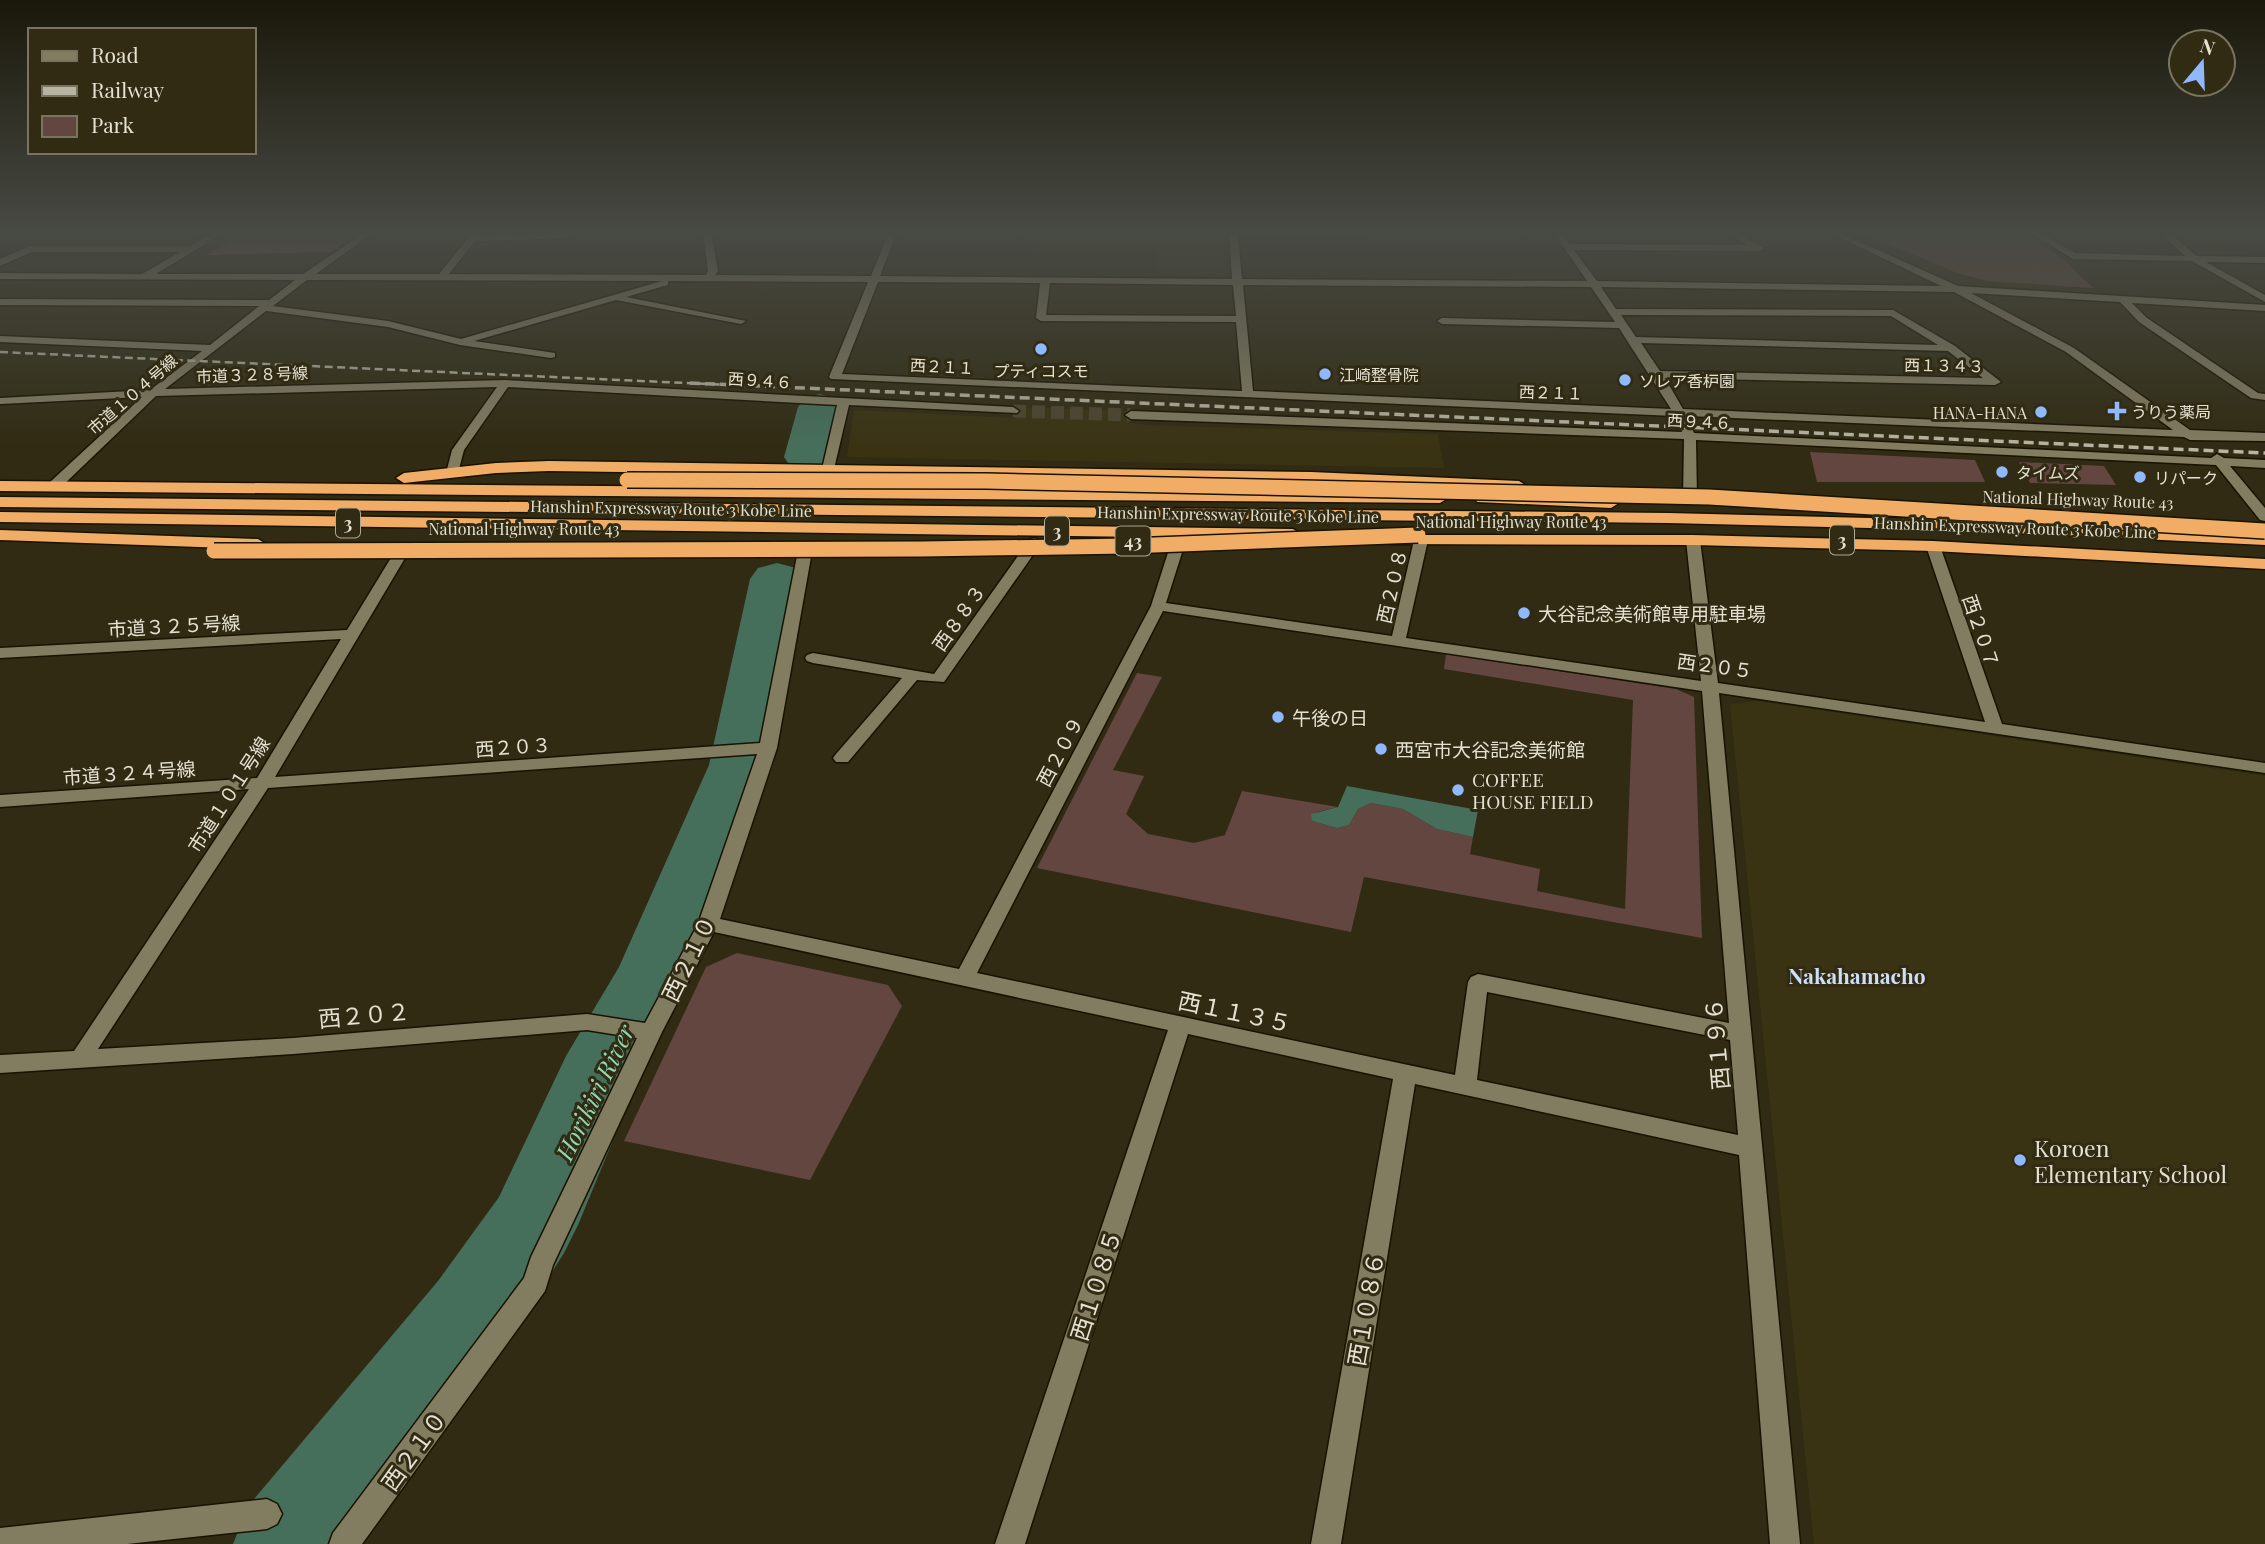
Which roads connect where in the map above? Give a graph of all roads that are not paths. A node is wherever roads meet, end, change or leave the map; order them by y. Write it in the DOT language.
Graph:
graph roads {
  1 [pos="137,304"];
  2 [pos="269,304"];
  3 [pos="592,304"];
  4 [pos="647,304"];
  5 [pos="864,304"];
  6 [pos="1043,304"];
  7 [pos="1241,304"];
  8 [pos="1608,304"];
  9 [pos="1984,304"];
  10 [pos="2127,304"];
  11 [pos="2202,304"];
  12 [pos="266,306"];
  13 [pos="2265,308"];
  14 [pos="1613,312"];
  15 [pos="1242,319"];
  16 [pos="741,321"];
  17 [pos="1442,321"];
  18 [pos="1623,325"];
  19 [pos="0,339"];
  20 [pos="1633,340"];
  21 [pos="460,342"];
  22 [pos="212,348"];
  23 [pos="1951,348"];
  24 [pos="551,355"];
  25 [pos="1657,374"];
  26 [pos="505,383"];
  27 [pos="153,393"];
  28 [pos="1248,396"];
  29 [pos="2265,397"];
  30 [pos="0,401"];
  31 [pos="844,401"];
  32 [pos="1013,411"];
  33 [pos="1679,412"];
  34 [pos="1131,415"];
  35 [pos="2188,434"];
  36 [pos="1690,436"];
  37 [pos="2265,438"];
  38 [pos="2221,462"];
  39 [pos="2265,464"];
  40 [pos="828,468"];
  41 [pos="452,473"];
  42 [pos="0,486"];
  43 [pos="54,486"];
  44 [pos="315,488"];
  45 [pos="355,489"];
  46 [pos="1690,499"];
  47 [pos="2259,501"];
  48 [pos="0,502"];
  49 [pos="1832,510"];
  50 [pos="0,517"];
  51 [pos="2265,517"];
  52 [pos="2265,524"];
  53 [pos="2265,531"];
  54 [pos="0,535"];
  55 [pos="1420,538"];
  56 [pos="1179,540"];
  57 [pos="2265,540"];
  58 [pos="1693,541"];
  59 [pos="1035,542"];
  60 [pos="806,546"];
  61 [pos="1933,546"];
  62 [pos="404,548"];
  63 [pos="2265,561"];
  64 [pos="1158,606"];
  65 [pos="351,634"];
  66 [pos="1398,642"];
  67 [pos="0,653"];
  68 [pos="813,657"];
  69 [pos="913,675"];
  70 [pos="1710,685"];
  71 [pos="1995,728"];
  72 [pos="766,748"];
  73 [pos="842,758"];
  74 [pos="2265,768"];
  75 [pos="261,785"];
  76 [pos="0,801"];
  77 [pos="708,925"];
  78 [pos="965,977"];
  79 [pos="1180,1027"];
  80 [pos="651,1032"];
  81 [pos="1741,1034"];
  82 [pos="80,1059"];
  83 [pos="0,1064"];
  84 [pos="1405,1074"];
  85 [pos="1465,1087"];
  86 [pos="1752,1148"];
  87 [pos="267,1514"];
  88 [pos="0,1543"];
  89 [pos="344,1544"];
  90 [pos="1010,1544"];
  91 [pos="1326,1544"];
  92 [pos="1785,1544"];
  1 -- 12 [label="street"];
  2 -- 12 [label="street, 市道１０４号線"];
  3 -- 21 [label="street"];
  4 -- 16 [label="street"];
  5 -- 28 [label="street, 西２１１"];
  6 -- 15 [label="street"];
  7 -- 15 [label="street"];
  8 -- 14 [label="street"];
  9 -- 35 [label="street"];
  10 -- 29 [label="street"];
  11 -- 13 [label="street"];
  12 -- 21 [label="street"];
  12 -- 22 [label="street, 市道１０４号線"];
  14 -- 18 [label="street"];
  14 -- 23 [label="street, 西１３４３"];
  15 -- 28 [label="street"];
  17 -- 18 [label="street"];
  18 -- 20 [label="street"];
  19 -- 22 [label="street"];
  20 -- 23 [label="street"];
  20 -- 25 [label="street"];
  21 -- 24 [label="street"];
  22 -- 27 [label="street, 市道１０４号線"];
  23 -- 25 [label="street, 西１３４３"];
  25 -- 33 [label="street"];
  26 -- 27 [label="street, 市道３２８号線"];
  26 -- 31 [label="street, 西９４６"];
  26 -- 41 [label="street"];
  27 -- 30 [label="street, 市道３２８号線"];
  27 -- 43 [label="street, 市道１０４号線"];
  28 -- 33 [label="street, 西２１１"];
  31 -- 32 [label="street, 西９４６"];
  31 -- 40 [label="street"];
  33 -- 35 [label="street, 西２１１"];
  33 -- 36 [label="street"];
  34 -- 36 [label="street, 西９４６"];
  35 -- 37 [label="street, 西２１１"];
  35 -- 38 [label="street"];
  36 -- 38 [label="street, 西９４６"];
  36 -- 46 [label="street"];
  38 -- 39 [label="street, 西９４６"];
  38 -- 47 [label="street"];
  40 -- 41 [label="highway"];
  40 -- 46 [label="highway"];
  41 -- 44 [label="highway"];
  42 -- 43 [label="highway, National Highway Route 43"];
  43 -- 44 [label="highway, National Highway Route 43"];
  44 -- 45 [label="highway, National Highway Route 43"];
  45 -- 49 [label="highway, National Highway Route 43"];
  45 -- 53 [label="highway, bridge"];
  46 -- 49 [label="highway"];
  47 -- 51 [label="street"];
  48 -- 57 [label="highway, Hanshin Expressway Route 3 Kobe Line / 3"];
  49 -- 52 [label="highway, National Highway Route 43"];
  50 -- 55 [label="highway, Hanshin Expressway Route 3 Kobe Line / 3, bridge"];
  54 -- 55 [label="highway, bridge"];
  54 -- 62 [label="highway, National Highway Route 43 / 43"];
  55 -- 56 [label="highway, National Highway Route 43 / 43"];
  55 -- 58 [label="highway, National Highway Route 43 / 43"];
  55 -- 63 [label="highway, Hanshin Expressway Route 3 Kobe Line / 3"];
  55 -- 66 [label="street, 西２０８"];
  56 -- 59 [label="highway, National Highway Route 43 / 43"];
  56 -- 64 [label="street, 西２０９"];
  58 -- 61 [label="highway, National Highway Route 43 / 43"];
  58 -- 70 [label="street, 西１９６"];
  59 -- 60 [label="highway, National Highway Route 43 / 43"];
  59 -- 69 [label="street, 西８８３"];
  60 -- 62 [label="highway, National Highway Route 43 / 43"];
  60 -- 72 [label="street, 西２１０"];
  61 -- 63 [label="highway, National Highway Route 43 / 43"];
  61 -- 71 [label="street, 西２０７"];
  62 -- 65 [label="street, 市道１０１号線"];
  64 -- 66 [label="street, 西２０５"];
  64 -- 78 [label="street, 西２０９"];
  65 -- 67 [label="street, 市道３２５号線"];
  65 -- 75 [label="street, 市道１０１号線"];
  66 -- 70 [label="street, 西２０５"];
  68 -- 69 [label="street, 西８８３"];
  69 -- 73 [label="street"];
  70 -- 71 [label="street, 西２０５"];
  70 -- 81 [label="street, 西１９６"];
  71 -- 74 [label="street, 西２０５"];
  72 -- 75 [label="street, 西２０３"];
  72 -- 77 [label="street, 西２１０"];
  75 -- 76 [label="street, 市道３２４号線"];
  75 -- 82 [label="street, 市道１０１号線"];
  77 -- 78 [label="street, 西１１３５"];
  77 -- 80 [label="street, 西２１０"];
  78 -- 79 [label="street, 西１１３５"];
  79 -- 84 [label="street, 西１１３５"];
  79 -- 90 [label="street, 西１０８５"];
  80 -- 82 [label="street, 西２０２"];
  80 -- 89 [label="street, 西２１０"];
  81 -- 85 [label="street"];
  81 -- 86 [label="street, 西１９６"];
  82 -- 83 [label="street, 西２０２"];
  84 -- 85 [label="street, 西１１３５"];
  84 -- 91 [label="street, 西１０８６"];
  85 -- 86 [label="street, 西１１３５"];
  86 -- 92 [label="street, 西１９６"];
  87 -- 88 [label="street"];
}
